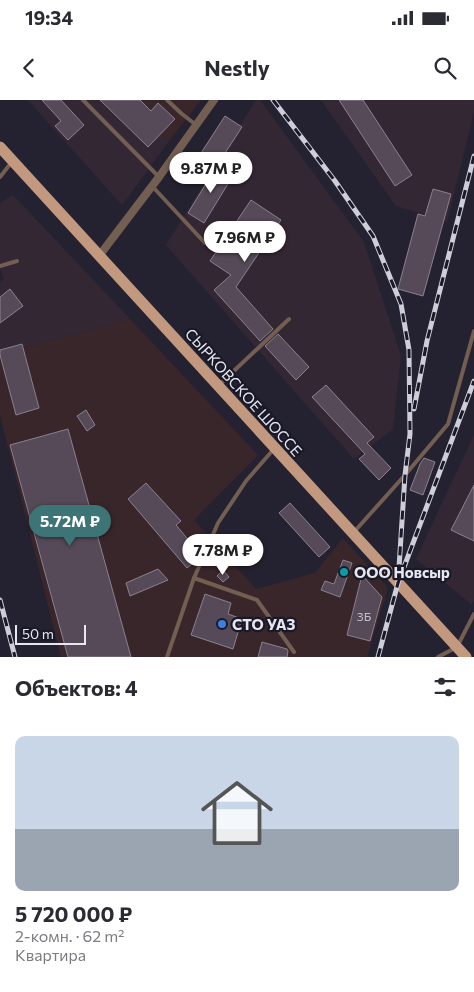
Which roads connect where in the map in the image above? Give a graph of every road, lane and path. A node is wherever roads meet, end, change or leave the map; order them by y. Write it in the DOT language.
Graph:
graph roads {
  1 [pos="83,100"];
  2 [pos="167,100"];
  3 [pos="214,100"];
  4 [pos="197,125"];
  5 [pos="0,147"];
  6 [pos="13,161"];
  7 [pos="0,177"];
  8 [pos="159,177"];
  9 [pos="152,186"];
  10 [pos="205,243"];
  11 [pos="99,256"];
  12 [pos="17,261"];
  13 [pos="0,266"];
  14 [pos="289,318"];
  15 [pos="474,331"];
  16 [pos="218,386"];
  17 [pos="275,448"];
  18 [pos="353,533"];
  19 [pos="194,578"];
  20 [pos="474,614"];
  21 [pos="457,647"];
  22 [pos="294,652"];
  23 [pos="167,657"];
  24 [pos="438,657"];
  25 [pos="466,657"];
  1 -- 8 [label="lane"];
  2 -- 4 [label="lane"];
  3 -- 4 [label="street"];
  4 -- 8 [label="street"];
  5 -- 6 [label="main road, СЫРКОВСКОЕ ШОССЕ"];
  6 -- 7 [label="lane"];
  6 -- 11 [label="main road, СЫРКОВСКОЕ ШОССЕ"];
  8 -- 9 [label="street"];
  9 -- 10 [label="lane"];
  9 -- 11 [label="street"];
  11 -- 16 [label="main road, СЫРКОВСКОЕ ШОССЕ"];
  12 -- 13 [label="lane"];
  14 -- 16 [label="lane"];
  15 -- 18 [label="lane"];
  16 -- 17 [label="main road, СЫРКОВСКОЕ ШОССЕ"];
  17 -- 18 [label="main road, СЫРКОВСКОЕ ШОССЕ"];
  17 -- 19 [label="lane"];
  18 -- 21 [label="main road, СЫРКОВСКОЕ ШОССЕ"];
  19 -- 22 [label="lane"];
  19 -- 23 [label="lane"];
  20 -- 21 [label="lane"];
  21 -- 24 [label="lane"];
  21 -- 25 [label="main road, СЫРКОВСКОЕ ШОССЕ"];
}
